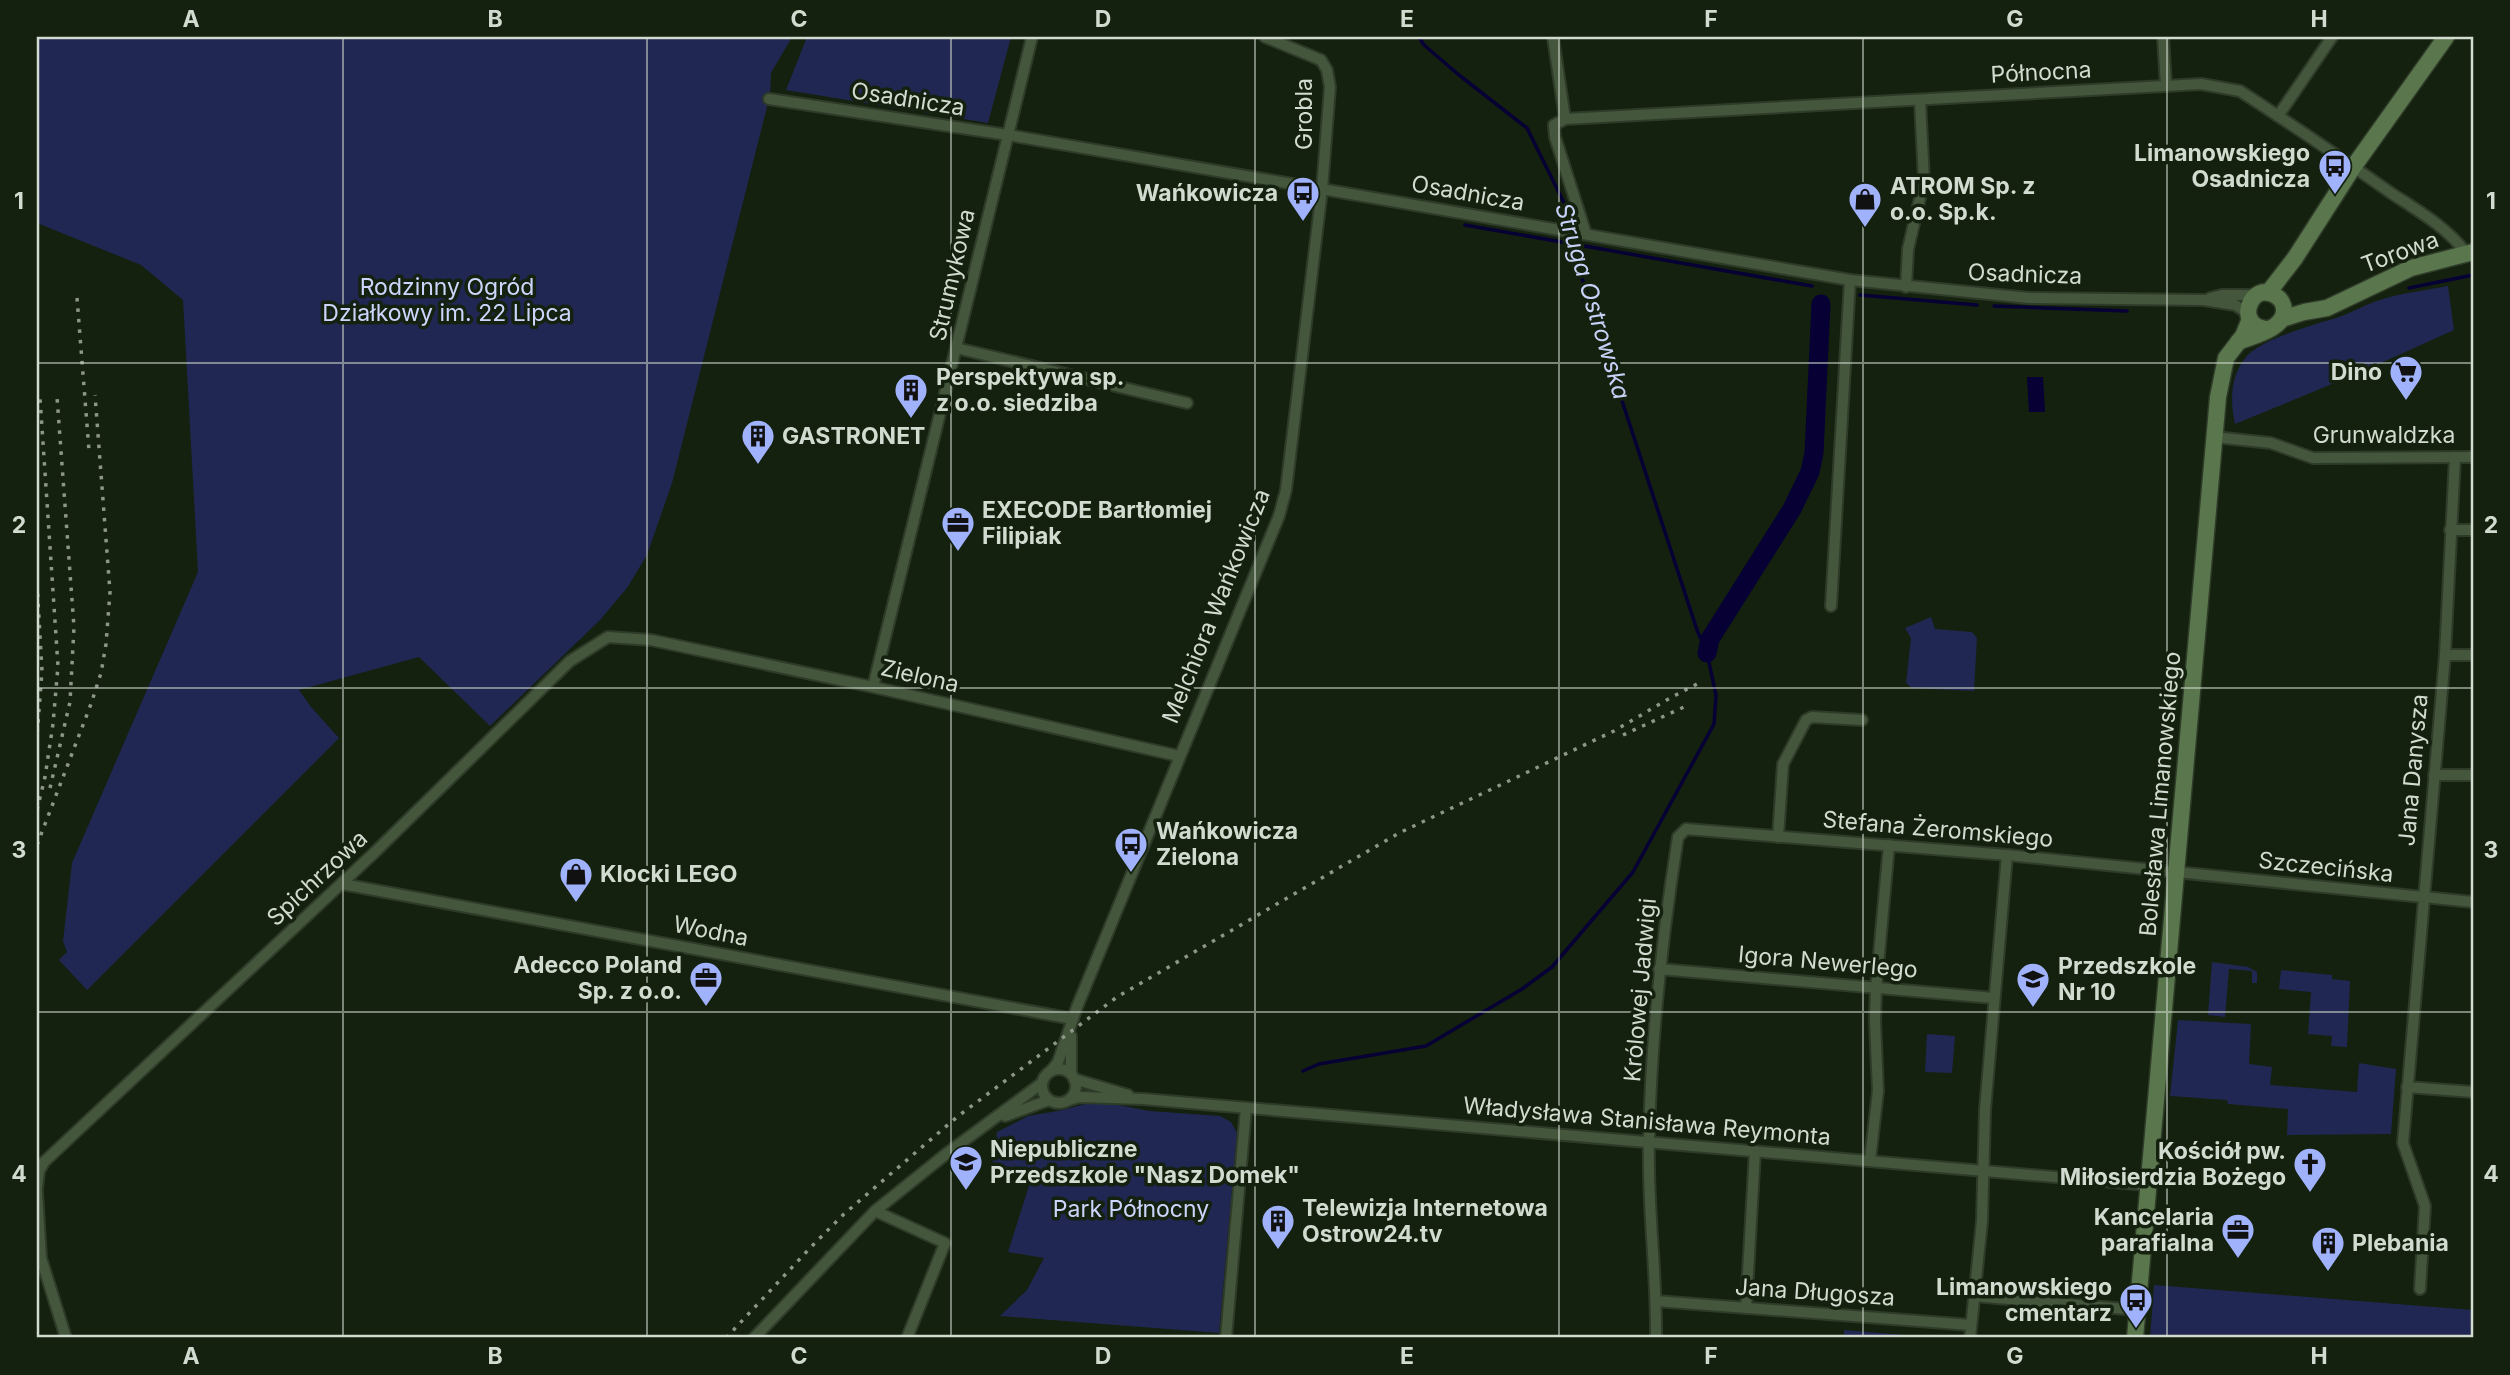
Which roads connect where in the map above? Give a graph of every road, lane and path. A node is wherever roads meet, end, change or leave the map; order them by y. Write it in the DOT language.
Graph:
graph roads {
  1 [pos="1032,37"];
  2 [pos="1265,37"];
  3 [pos="1553,37"];
  4 [pos="2163,37"];
  5 [pos="2332,37"];
  6 [pos="2446,37"];
  7 [pos="2166,86"];
  8 [pos="769,99"];
  9 [pos="1920,100"];
  10 [pos="2278,116"];
  11 [pos="1565,119"];
  12 [pos="1008,135"];
  13 [pos="2354,166"];
  14 [pos="1322,189"];
  15 [pos="1586,234"];
  16 [pos="2470,252"];
  17 [pos="1850,280"];
  18 [pos="1906,287"];
  19 [pos="2268,296"];
  20 [pos="2345,299"];
  21 [pos="2204,300"];
  22 [pos="2249,316"];
  23 [pos="2276,323"];
  24 [pos="2238,342"];
  25 [pos="956,348"];
  26 [pos="1187,403"];
  27 [pos="2214,437"];
  28 [pos="2455,457"];
  29 [pos="2473,457"];
  30 [pos="2450,530"];
  31 [pos="2473,530"];
  32 [pos="1832,606"];
  33 [pos="651,640"];
  34 [pos="2445,655"];
  35 [pos="2473,655"];
  36 [pos="873,687"];
  37 [pos="1863,720"];
  38 [pos="1179,757"];
  39 [pos="2434,775"];
  40 [pos="2473,775"];
  41 [pos="1698,829"];
  42 [pos="1778,836"];
  43 [pos="1889,845"];
  44 [pos="2007,855"];
  45 [pos="2175,872"];
  46 [pos="342,884"];
  47 [pos="2423,898"];
  48 [pos="2473,902"];
  49 [pos="1659,969"];
  50 [pos="1876,988"];
  51 [pos="1994,998"];
  52 [pos="1073,1019"];
  53 [pos="1051,1071"];
  54 [pos="1072,1077"];
  55 [pos="1042,1083"];
  56 [pos="2407,1087"];
  57 [pos="2473,1092"];
  58 [pos="1143,1099"];
  59 [pos="1049,1100"];
  60 [pos="1069,1100"];
  61 [pos="1246,1108"];
  62 [pos="993,1121"];
  63 [pos="1649,1142"];
  64 [pos="1755,1151"];
  65 [pos="1870,1160"];
  66 [pos="1982,1170"];
  67 [pos="2148,1185"];
  68 [pos="37,1190"];
  69 [pos="875,1211"];
  70 [pos="2420,1289"];
  71 [pos="1974,1296"];
  72 [pos="1656,1301"];
  73 [pos="1746,1308"];
  74 [pos="2137,1310"];
  75 [pos="1971,1325"];
  76 [pos="66,1338"];
  77 [pos="754,1338"];
  78 [pos="907,1338"];
  79 [pos="1226,1338"];
  80 [pos="1656,1338"];
  81 [pos="1970,1338"];
  82 [pos="2135,1338"];
  1 -- 12 [label="street, Strumykowa"];
  2 -- 14 [label="street, Grobla"];
  3 -- 11 [label="street"];
  4 -- 7 [label="street"];
  5 -- 10 [label="street"];
  6 -- 13 [label="street"];
  7 -- 9 [label="street, Północna"];
  7 -- 10 [label="street, Północna"];
  8 -- 12 [label="street, Osadnicza"];
  9 -- 11 [label="street, Północna"];
  9 -- 18 [label="street"];
  10 -- 13 [label="street, Północna"];
  11 -- 15 [label="street"];
  12 -- 14 [label="street, Osadnicza"];
  12 -- 25 [label="street, Strumykowa"];
  13 -- 16 [label="street, Północna"];
  13 -- 19 [label="street"];
  14 -- 15 [label="street, Osadnicza"];
  14 -- 38 [label="street, Melchiora Wańkowicza"];
  15 -- 17 [label="street, Osadnicza"];
  16 -- 20 [label="street, Torowa"];
  17 -- 18 [label="street, Osadnicza"];
  17 -- 32 [label="street"];
  18 -- 21 [label="street, Osadnicza"];
  19 -- 20 [label="street, Torowa"];
  19 -- 21 [label="street, Osadnicza"];
  19 -- 22 [label="street"];
  19 -- 23 [label="street"];
  20 -- 23 [label="street, Torowa"];
  21 -- 22 [label="street, Osadnicza"];
  22 -- 23 [label="street"];
  22 -- 24 [label="street, Bolesława Limanowskiego"];
  23 -- 24 [label="street"];
  24 -- 27 [label="street, Bolesława Limanowskiego"];
  25 -- 26 [label="street"];
  25 -- 36 [label="street, Strumykowa"];
  27 -- 28 [label="street, Grunwaldzka"];
  27 -- 45 [label="street, Bolesława Limanowskiego"];
  28 -- 29 [label="street, Grunwaldzka"];
  28 -- 30 [label="street, Jana Danysza"];
  30 -- 31 [label="street"];
  30 -- 34 [label="street, Jana Danysza"];
  33 -- 36 [label="street, Zielona"];
  33 -- 46 [label="street, Spichrzowa"];
  34 -- 35 [label="street"];
  34 -- 39 [label="street, Jana Danysza"];
  36 -- 38 [label="street, Zielona"];
  37 -- 42 [label="street"];
  38 -- 52 [label="street, Melchiora Wańkowicza"];
  39 -- 40 [label="street"];
  39 -- 47 [label="street, Jana Danysza"];
  41 -- 42 [label="street, Stefana Żeromskiego"];
  41 -- 49 [label="street, Królowej Jadwigi"];
  42 -- 43 [label="street, Stefana Żeromskiego"];
  43 -- 44 [label="street, Stefana Żeromskiego"];
  43 -- 50 [label="street"];
  44 -- 45 [label="street, Stefana Żeromskiego"];
  44 -- 51 [label="street"];
  45 -- 47 [label="street, Szczecińska"];
  45 -- 67 [label="street, Bolesława Limanowskiego"];
  46 -- 52 [label="street, Wodna"];
  46 -- 68 [label="street, Spichrzowa"];
  47 -- 48 [label="street, Szczecińska"];
  47 -- 56 [label="street, Jana Danysza"];
  49 -- 50 [label="street, Igora Newerlego"];
  49 -- 63 [label="street, Królowej Jadwigi"];
  50 -- 51 [label="street, Igora Newerlego"];
  50 -- 65 [label="street"];
  51 -- 66 [label="street"];
  52 -- 53 [label="street, Melchiora Wańkowicza"];
  52 -- 54 [label="street, Melchiora Wańkowicza"];
  53 -- 54 [label="street"];
  53 -- 55 [label="street"];
  54 -- 58 [label="street, Władysława Stanisława Reymonta"];
  54 -- 60 [label="street"];
  55 -- 59 [label="street"];
  55 -- 62 [label="street"];
  56 -- 57 [label="street"];
  56 -- 70 [label="street, Jana Danysza"];
  58 -- 60 [label="street, Władysława Stanisława Reymonta"];
  58 -- 61 [label="street, Władysława Stanisława Reymonta"];
  59 -- 60 [label="street"];
  59 -- 62 [label="street"];
  61 -- 63 [label="street, Władysława Stanisława Reymonta"];
  61 -- 79 [label="street"];
  62 -- 69 [label="street"];
  63 -- 64 [label="street, Władysława Stanisława Reymonta"];
  63 -- 72 [label="street, Królowej Jadwigi"];
  64 -- 65 [label="street, Władysława Stanisława Reymonta"];
  64 -- 73 [label="street"];
  65 -- 66 [label="street, Władysława Stanisława Reymonta"];
  66 -- 67 [label="street, Władysława Stanisława Reymonta"];
  66 -- 71 [label="street"];
  67 -- 74 [label="street, Bolesława Limanowskiego"];
  68 -- 76 [label="street, Spichrzowa"];
  69 -- 77 [label="street"];
  69 -- 78 [label="street"];
  71 -- 74 [label="street"];
  71 -- 75 [label="street"];
  72 -- 73 [label="street, Jana Długosza"];
  72 -- 80 [label="street, Królowej Jadwigi"];
  73 -- 75 [label="street, Jana Długosza"];
  74 -- 82 [label="street, Bolesława Limanowskiego"];
  75 -- 81 [label="street"];
}
